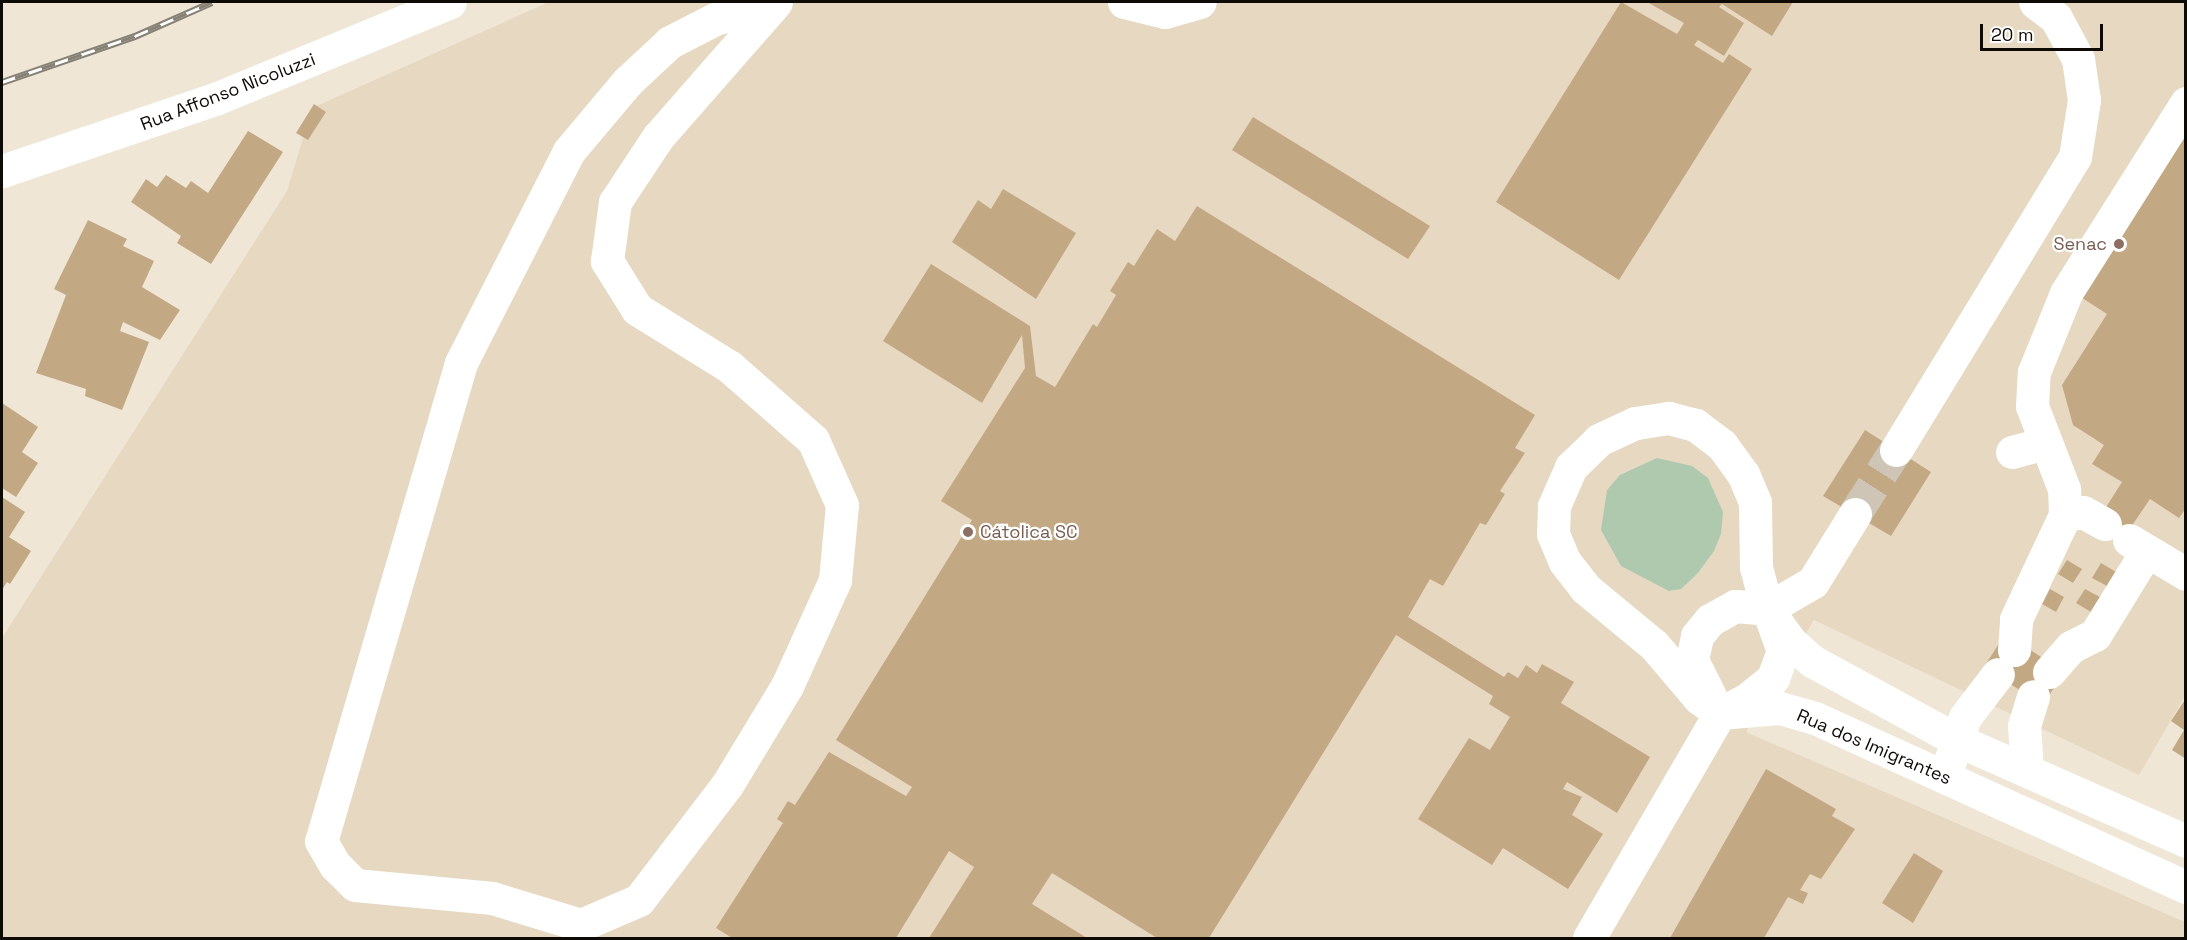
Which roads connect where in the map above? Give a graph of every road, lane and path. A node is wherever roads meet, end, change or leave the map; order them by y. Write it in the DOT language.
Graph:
graph roads {
  1 [pos="450,2"];
  2 [pos="770,2"];
  3 [pos="776,2"];
  4 [pos="1124,2"];
  5 [pos="1200,2"];
  6 [pos="2035,2"];
  7 [pos="2186,103"];
  8 [pos="2,171"];
  9 [pos="2046,443"];
  10 [pos="1896,450"];
  11 [pos="2012,452"];
  12 [pos="1856,514"];
  13 [pos="2065,515"];
  14 [pos="2127,539"];
  15 [pos="2186,574"];
  16 [pos="1767,609"];
  17 [pos="1720,713"];
  18 [pos="1957,740"];
  19 [pos="2027,770"];
  20 [pos="1945,777"];
  21 [pos="2186,841"];
  22 [pos="2186,887"];
  23 [pos="1589,939"];
  1 -- 8 [label="street, Rua Affonso Nicoluzzi"];
  2 -- 3 [label="street"];
  4 -- 5 [label="street"];
  6 -- 10 [label="street"];
  7 -- 9 [label="street"];
  9 -- 11 [label="street"];
  9 -- 13 [label="street"];
  12 -- 16 [label="street"];
  13 -- 14 [label="street"];
  13 -- 18 [label="street"];
  14 -- 15 [label="street"];
  14 -- 19 [label="street"];
  16 -- 17 [label="street"];
  16 -- 17 [label="street"];
  16 -- 17 [label="street"];
  16 -- 18 [label="street"];
  17 -- 20 [label="street, Rua dos Imigrantes"];
  17 -- 23 [label="street"];
  18 -- 19 [label="street"];
  18 -- 20 [label="street"];
  19 -- 21 [label="street"];
  20 -- 22 [label="street, Rua dos Imigrantes"];
}
